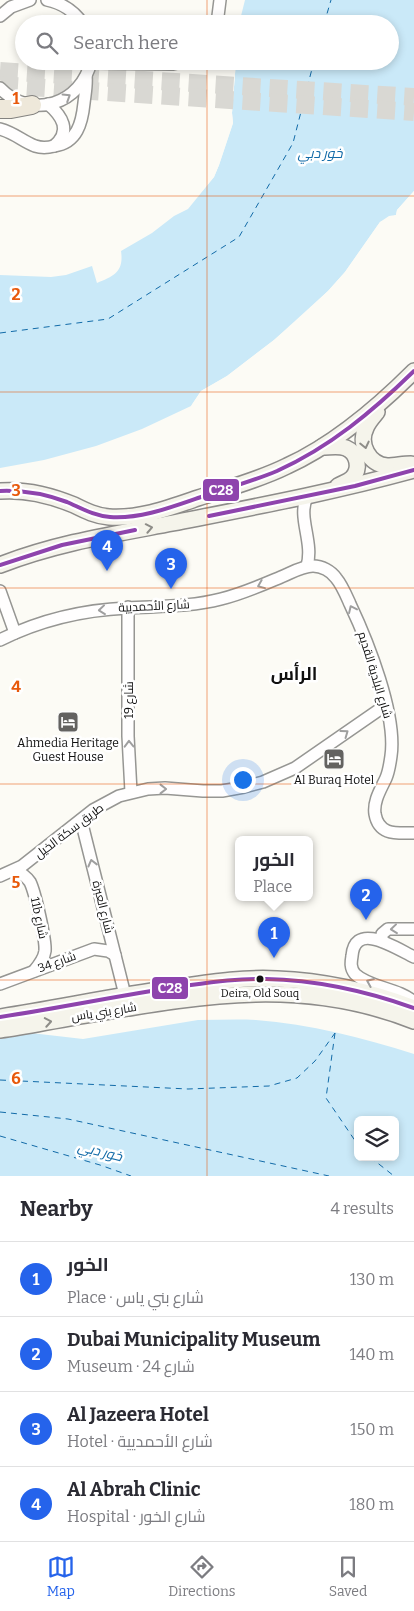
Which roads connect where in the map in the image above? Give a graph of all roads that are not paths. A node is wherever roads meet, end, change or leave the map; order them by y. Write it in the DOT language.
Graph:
graph roads {
  1 [pos="30,0"];
  2 [pos="47,0"];
  3 [pos="220,0"];
  4 [pos="76,15"];
  5 [pos="218,15"];
  6 [pos="0,16"];
  7 [pos="88,70"];
  8 [pos="86,76"];
  9 [pos="0,88"];
  10 [pos="40,105"];
  11 [pos="0,109"];
  12 [pos="0,129"];
  13 [pos="53,147"];
  14 [pos="414,371"];
  15 [pos="395,389"];
  16 [pos="322,447"];
  17 [pos="414,464"];
  18 [pos="414,470"];
  19 [pos="0,491"];
  20 [pos="312,496"];
  21 [pos="287,501"];
  22 [pos="303,516"];
  23 [pos="310,553"];
  24 [pos="0,565"];
  25 [pos="306,566"];
  26 [pos="322,568"];
  27 [pos="0,591"];
  28 [pos="128,608"];
  29 [pos="15,632"];
  30 [pos="0,640"];
  31 [pos="386,705"];
  32 [pos="131,792"];
  33 [pos="81,820"];
  34 [pos="414,833"];
  35 [pos="15,870"];
  36 [pos="0,876"];
  37 [pos="414,929"];
  38 [pos="382,941"];
  39 [pos="115,954"];
  40 [pos="414,957"];
  41 [pos="33,971"];
  42 [pos="320,983"];
  43 [pos="0,984"];
  44 [pos="268,993"];
  45 [pos="125,995"];
  46 [pos="378,1002"];
  47 [pos="414,1002"];
  48 [pos="414,1008"];
  49 [pos="0,1017"];
  50 [pos="414,1021"];
  51 [pos="0,1030"];
  1 -- 6 [label="street"];
  2 -- 4 [label="street"];
  3 -- 5 [label="street"];
  7 -- 8 [label="street"];
  10 -- 8 [label="street, one-way"];
  8 -- 13 [label="street"];
  9 -- 10 [label="street"];
  10 -- 11 [label="main road"];
  10 -- 13 [label="street"];
  12 -- 13 [label="street"];
  14 -- 15 [label="main road"];
  15 -- 16 [label="main road"];
  15 -- 17 [label="main road, one-way"];
  16 -- 19 [label="main road"];
  16 -- 20 [label="main road"];
  18 -- 20 [label="main road"];
  20 -- 21 [label="main road"];
  20 -- 22 [label="street"];
  21 -- 22 [label="street"];
  24 -- 21 [label="main road, one-way"];
  22 -- 23 [label="street"];
  23 -- 25 [label="street"];
  23 -- 26 [label="street, شارع البلدية القديم"];
  25 -- 26 [label="street"];
  25 -- 28 [label="street, شارع الأحمديية, one-way"];
  31 -- 26 [label="street, شارع البلدية القديم, one-way"];
  27 -- 29 [label="street"];
  28 -- 29 [label="street, شارع الأحمديية, one-way"];
  32 -- 28 [label="street, شارع 19, one-way"];
  29 -- 30 [label="street, شارع الأحمديية"];
  32 -- 31 [label="street, طريق سكة الخيل, one-way"];
  31 -- 34 [label="street, شارع البلدية القديم"];
  32 -- 33 [label="street, طريق سكة الخيل"];
  33 -- 35 [label="street, طريق سكة الخيل"];
  39 -- 33 [label="street, شارع العبرة, one-way"];
  35 -- 36 [label="street, طريق سكة الخيل"];
  35 -- 41 [label="street, 11b شارع"];
  37 -- 38 [label="street, one-way"];
  38 -- 40 [label="street"];
  47 -- 38 [label="street, one-way"];
  39 -- 41 [label="street, شارع 34"];
  39 -- 45 [label="street, شارع العبرة"];
  41 -- 43 [label="street, شارع 34"];
  42 -- 44 [label="main road"];
  42 -- 45 [label="main road, شارع بني ياس"];
  42 -- 46 [label="main road, شارع بني ياس"];
  44 -- 46 [label="main road, شارع بني ياس"];
  51 -- 44 [label="main road, شارع بني ياس, one-way"];
  45 -- 49 [label="main road, شارع بني ياس"];
  46 -- 48 [label="main road, شارع بني ياس"];
  46 -- 50 [label="main road, شارع بني ياس"];
}
